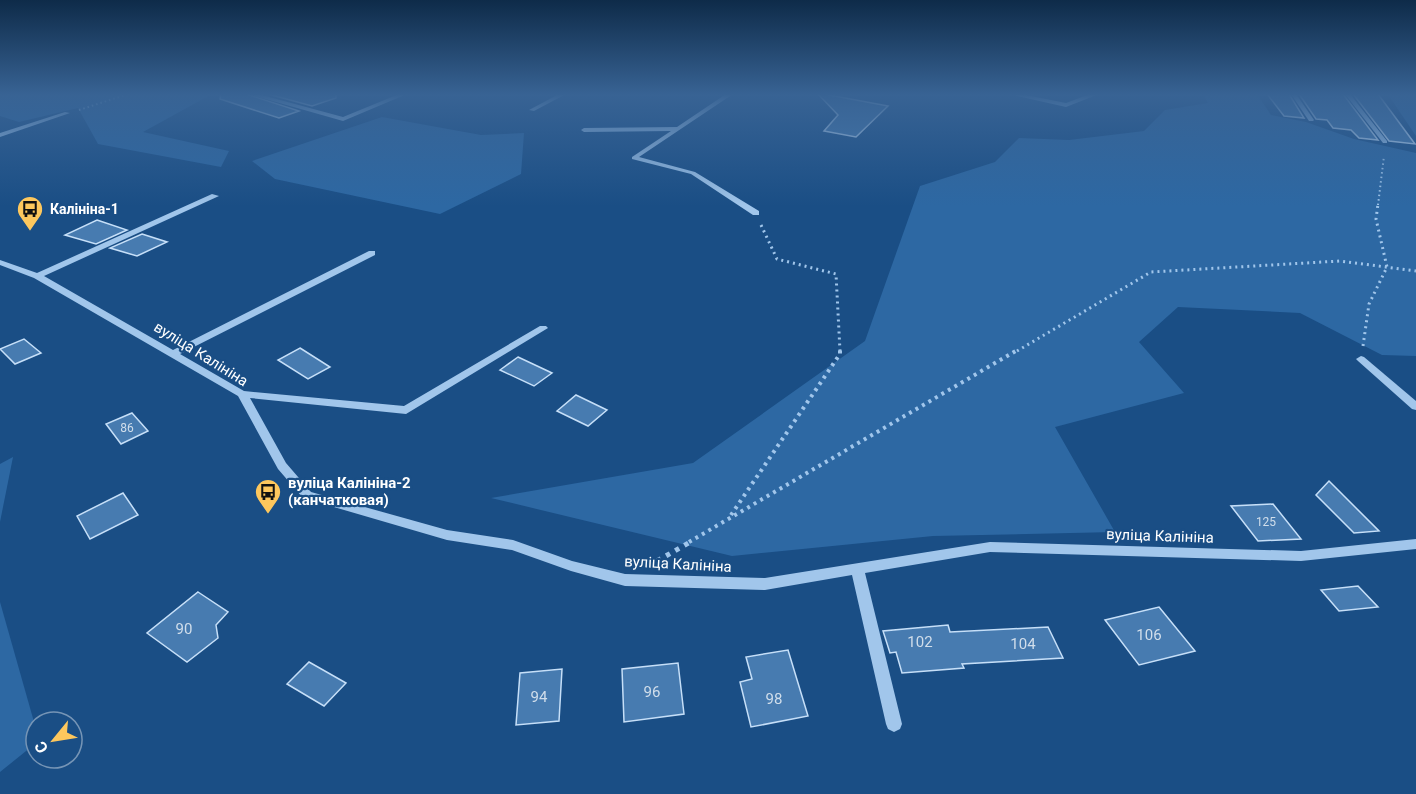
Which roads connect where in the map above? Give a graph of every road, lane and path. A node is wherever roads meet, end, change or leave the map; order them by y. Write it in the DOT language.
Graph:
graph roads {
  1 [pos="677,131"];
  2 [pos="1376,131"];
  3 [pos="1385,142"];
  4 [pos="214,196"];
  5 [pos="756,213"];
  6 [pos="372,253"];
  7 [pos="0,262"];
  8 [pos="1387,267"];
  9 [pos="1416,271"];
  10 [pos="37,276"];
  11 [pos="543,328"];
  12 [pos="173,354"];
  13 [pos="1361,359"];
  14 [pos="242,394"];
  15 [pos="1416,407"];
  16 [pos="730,516"];
  17 [pos="1416,544"];
  18 [pos="857,569"];
  19 [pos="625,580"];
  20 [pos="894,724"];
  1 -- 5 [label="street"];
  2 -- 3 [label="street"];
  3 -- 8 [label="path"];
  4 -- 10 [label="street"];
  5 -- 16 [label="path"];
  6 -- 12 [label="street"];
  7 -- 10 [label="street, вуліца Калініна"];
  8 -- 9 [label="path"];
  8 -- 13 [label="path"];
  8 -- 16 [label="path"];
  10 -- 12 [label="street, вуліца Калініна"];
  11 -- 14 [label="street"];
  12 -- 14 [label="street, вуліца Калініна"];
  13 -- 15 [label="street"];
  14 -- 19 [label="street, вуліца Калініна"];
  16 -- 19 [label="path"];
  17 -- 18 [label="street, вуліца Калініна"];
  18 -- 19 [label="street, вуліца Калініна"];
  18 -- 20 [label="street"];
}
